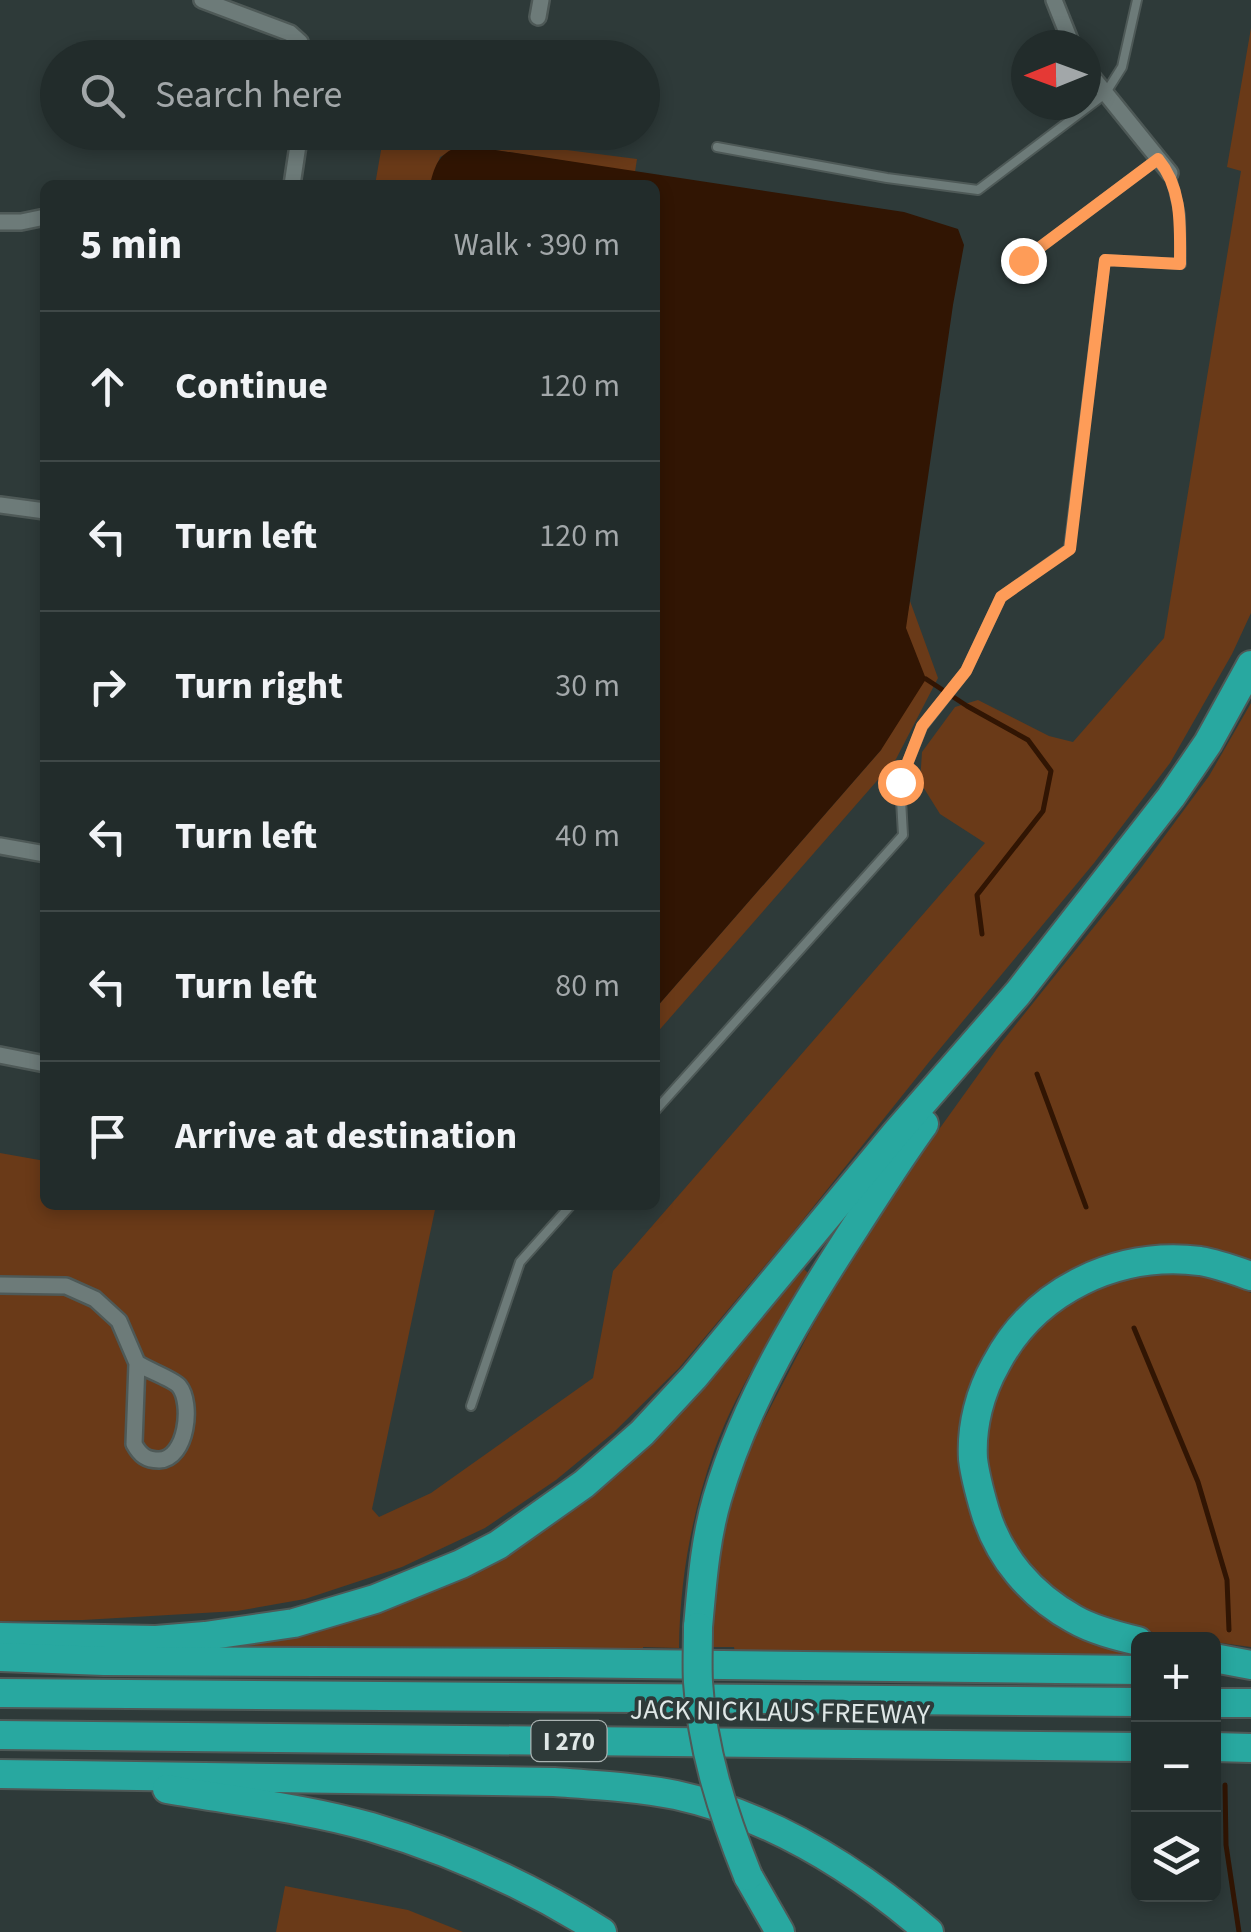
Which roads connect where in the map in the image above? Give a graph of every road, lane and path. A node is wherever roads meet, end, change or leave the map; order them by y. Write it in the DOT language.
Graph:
graph roads {
  1 [pos="202,0"];
  2 [pos="541,0"];
  3 [pos="1054,0"];
  4 [pos="1137,0"];
  5 [pos="538,17"];
  6 [pos="1066,30"];
  7 [pos="298,40"];
  8 [pos="1101,89"];
  9 [pos="1105,94"];
  10 [pos="717,147"];
  11 [pos="297,150"];
  12 [pos="1158,159"];
  13 [pos="1170,173"];
  14 [pos="293,180"];
  15 [pos="40,218"];
  16 [pos="0,222"];
  17 [pos="1011,274"];
  18 [pos="0,505"];
  19 [pos="40,510"];
  20 [pos="1251,665"];
  21 [pos="0,846"];
  22 [pos="40,853"];
  23 [pos="1018,993"];
  24 [pos="0,1055"];
  25 [pos="40,1063"];
  26 [pos="660,1105"];
  27 [pos="567,1210"];
  28 [pos="1251,1276"];
  29 [pos="0,1285"];
  30 [pos="136,1363"];
  31 [pos="471,1406"];
  32 [pos="0,1638"];
  33 [pos="1131,1639"];
  34 [pos="0,1657"];
  35 [pos="1221,1660"];
  36 [pos="1251,1668"];
  37 [pos="1131,1670"];
  38 [pos="1221,1670"];
  39 [pos="0,1692"];
  40 [pos="1131,1702"];
  41 [pos="1221,1703"];
  42 [pos="1251,1703"];
  43 [pos="0,1735"];
  44 [pos="1131,1746"];
  45 [pos="1221,1747"];
  46 [pos="1251,1748"];
  47 [pos="0,1774"];
  48 [pos="92,1775"];
  49 [pos="602,1932"];
  50 [pos="780,1932"];
  51 [pos="929,1932"];
  1 -- 7 [label="street"];
  2 -- 5 [label="street"];
  3 -- 6 [label="street"];
  4 -- 9 [label="lane"];
  8 -- 9 [label="street"];
  9 -- 10 [label="lane"];
  9 -- 12 [label="street"];
  11 -- 14 [label="street"];
  12 -- 13 [label="street"];
  12 -- 17 [label="lane"];
  13 -- 26 [label="lane"];
  15 -- 16 [label="street"];
  18 -- 19 [label="street"];
  20 -- 23 [label="highway"];
  21 -- 22 [label="street"];
  23 -- 32 [label="highway"];
  23 -- 50 [label="highway, bridge"];
  24 -- 25 [label="street"];
  27 -- 31 [label="lane"];
  28 -- 33 [label="highway"];
  29 -- 30 [label="street"];
  30 -- 30 [label="street"];
  34 -- 37 [label="highway"];
  35 -- 36 [label="highway"];
  36 -- 38 [label="highway"];
  39 -- 40 [label="highway, JACK NICKLAUS FREEWAY / I 270"];
  41 -- 42 [label="highway"];
  43 -- 44 [label="highway, JACK NICKLAUS FREEWAY / I 270"];
  45 -- 46 [label="highway"];
  47 -- 48 [label="highway"];
  48 -- 49 [label="highway"];
  48 -- 51 [label="highway"];
}
